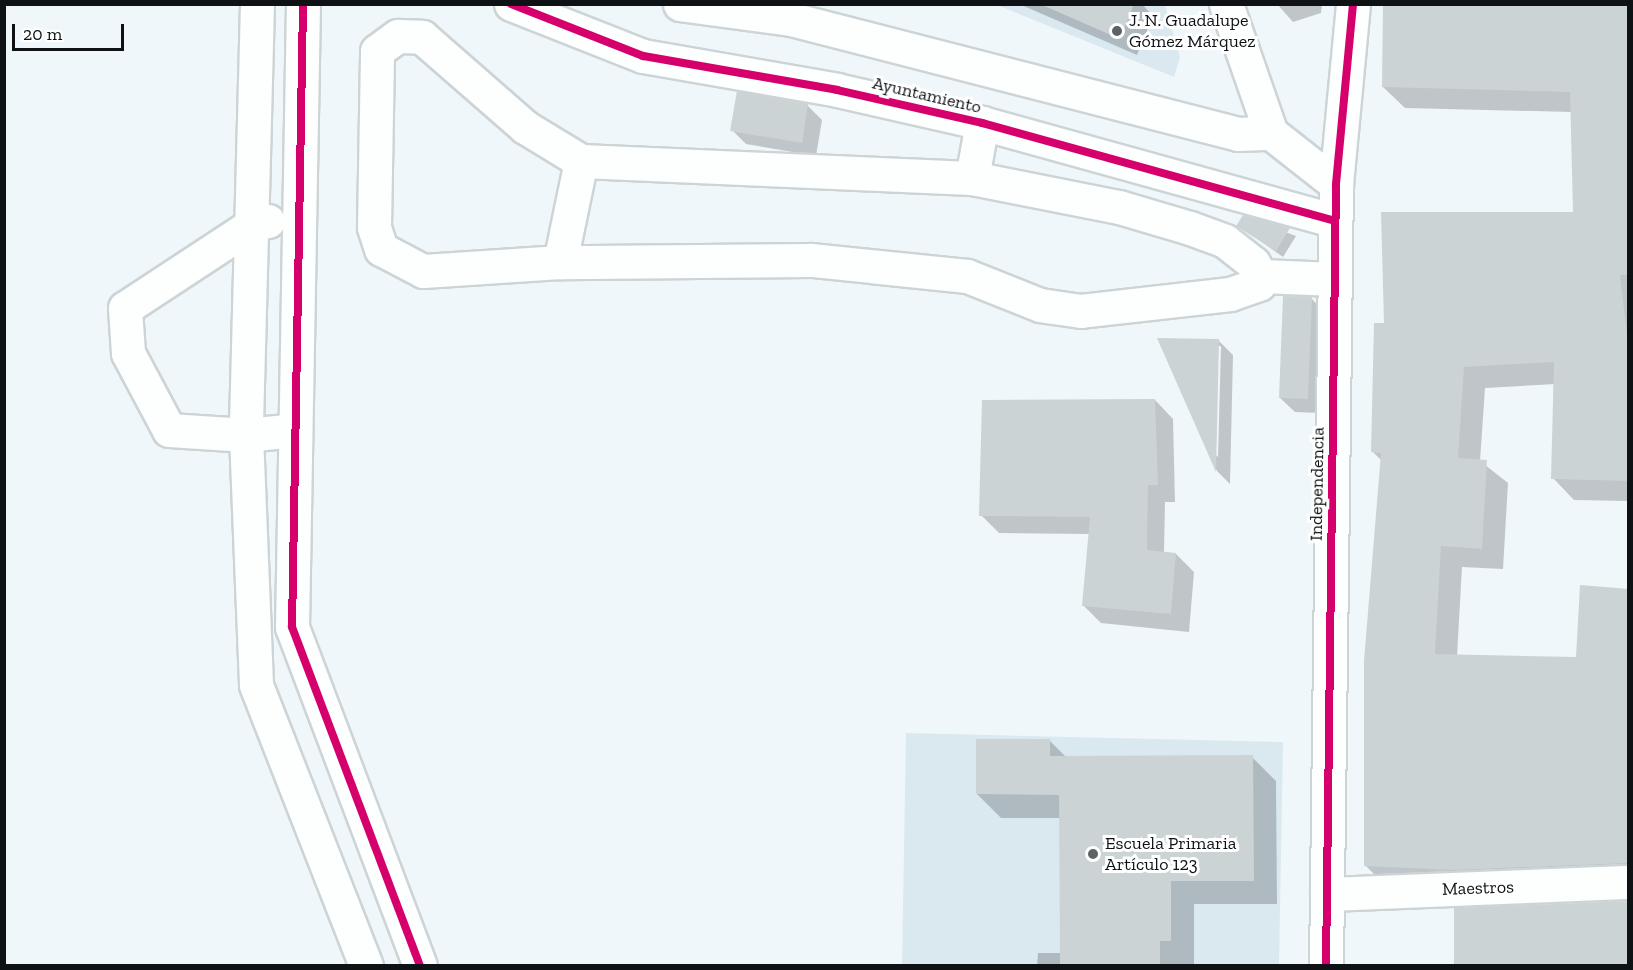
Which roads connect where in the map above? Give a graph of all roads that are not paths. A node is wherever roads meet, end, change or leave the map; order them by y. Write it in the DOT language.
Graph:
graph roads {
  1 [pos="257,4"];
  2 [pos="303,4"];
  3 [pos="511,4"];
  4 [pos="680,4"];
  5 [pos="1226,4"];
  6 [pos="1353,4"];
  7 [pos="982,123"];
  8 [pos="1271,133"];
  9 [pos="580,161"];
  10 [pos="972,178"];
  11 [pos="1336,184"];
  12 [pos="296,216"];
  13 [pos="1335,221"];
  14 [pos="253,224"];
  15 [pos="560,262"];
  16 [pos="1261,276"];
  17 [pos="1335,279"];
  18 [pos="294,430"];
  19 [pos="246,435"];
  20 [pos="1629,882"];
  21 [pos="1327,894"];
  22 [pos="366,966"];
  23 [pos="420,966"];
  24 [pos="1326,966"];
  1 -- 14 [label="street"];
  2 -- 12 [label="street"];
  3 -- 7 [label="street, Ayuntamiento"];
  4 -- 8 [label="street"];
  5 -- 8 [label="street"];
  6 -- 11 [label="street, Independencia"];
  7 -- 10 [label="street"];
  7 -- 13 [label="street, Ayuntamiento"];
  8 -- 11 [label="street"];
  9 -- 10 [label="street"];
  9 -- 15 [label="street"];
  9 -- 15 [label="street"];
  10 -- 16 [label="street"];
  11 -- 13 [label="street, Independencia"];
  12 -- 14 [label="street"];
  12 -- 18 [label="street"];
  13 -- 17 [label="street, Independencia"];
  14 -- 19 [label="street"];
  14 -- 19 [label="street"];
  15 -- 16 [label="street"];
  16 -- 17 [label="street"];
  17 -- 21 [label="street, Independencia"];
  18 -- 19 [label="street"];
  18 -- 23 [label="street"];
  19 -- 22 [label="street"];
  20 -- 21 [label="street, Maestros"];
  21 -- 24 [label="street, Independencia"];
}
